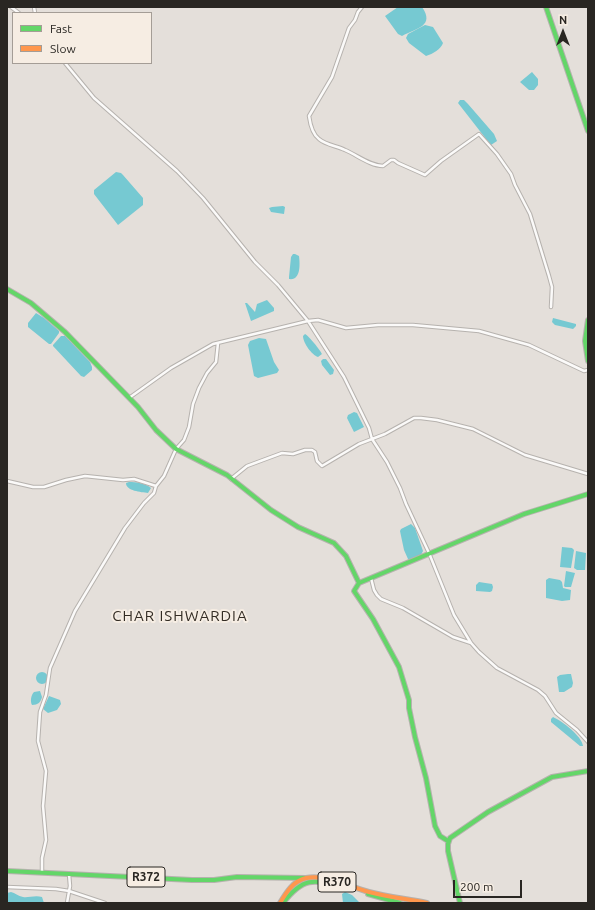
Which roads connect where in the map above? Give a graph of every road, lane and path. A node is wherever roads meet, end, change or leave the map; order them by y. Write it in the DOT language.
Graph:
graph roads {
  1 [pos="362,7"];
  2 [pos="546,7"];
  3 [pos="66,64"];
  4 [pos="588,131"];
  5 [pos="7,289"];
  6 [pos="551,307"];
  7 [pos="588,320"];
  8 [pos="308,321"];
  9 [pos="218,343"];
  10 [pos="587,346"];
  11 [pos="588,361"];
  12 [pos="588,370"];
  13 [pos="129,398"];
  14 [pos="372,439"];
  15 [pos="176,449"];
  16 [pos="588,474"];
  17 [pos="231,479"];
  18 [pos="7,481"];
  19 [pos="156,486"];
  20 [pos="588,494"];
  21 [pos="429,553"];
  22 [pos="371,578"];
  23 [pos="359,583"];
  24 [pos="471,643"];
  25 [pos="588,742"];
  26 [pos="588,771"];
  27 [pos="448,841"];
  28 [pos="7,871"];
  29 [pos="42,873"];
  30 [pos="69,874"];
  31 [pos="285,877"];
  32 [pos="306,878"];
  33 [pos="7,887"];
  34 [pos="292,888"];
  35 [pos="69,891"];
  36 [pos="67,903"];
  37 [pos="105,903"];
  38 [pos="280,903"];
  39 [pos="283,903"];
  40 [pos="400,903"];
  41 [pos="427,903"];
  42 [pos="460,903"];
  1 -- 6 [label="street"];
  2 -- 4 [label="street"];
  3 -- 8 [label="street"];
  5 -- 13 [label="street"];
  7 -- 10 [label="street"];
  8 -- 9 [label="street"];
  8 -- 12 [label="street"];
  8 -- 14 [label="street"];
  9 -- 13 [label="street"];
  9 -- 15 [label="street"];
  10 -- 11 [label="street"];
  13 -- 15 [label="street"];
  14 -- 16 [label="street"];
  14 -- 17 [label="street"];
  14 -- 21 [label="street"];
  15 -- 17 [label="street"];
  15 -- 19 [label="street"];
  17 -- 23 [label="street"];
  18 -- 19 [label="street"];
  19 -- 29 [label="street"];
  20 -- 21 [label="street"];
  21 -- 22 [label="street"];
  21 -- 24 [label="street"];
  22 -- 23 [label="street"];
  22 -- 24 [label="street"];
  23 -- 27 [label="street"];
  24 -- 25 [label="street"];
  26 -- 27 [label="street"];
  27 -- 42 [label="street"];
  28 -- 29 [label="street, R372"];
  29 -- 30 [label="street, R372"];
  30 -- 31 [label="street, R372"];
  30 -- 35 [label="street"];
  31 -- 32 [label="street, R372"];
  31 -- 34 [label="street"];
  32 -- 34 [label="street, R370"];
  32 -- 41 [label="street, R370"];
  33 -- 35 [label="street"];
  34 -- 38 [label="street, R370"];
  34 -- 39 [label="street, R370"];
  34 -- 40 [label="street, R370"];
  35 -- 36 [label="street"];
  35 -- 37 [label="street"];
}
